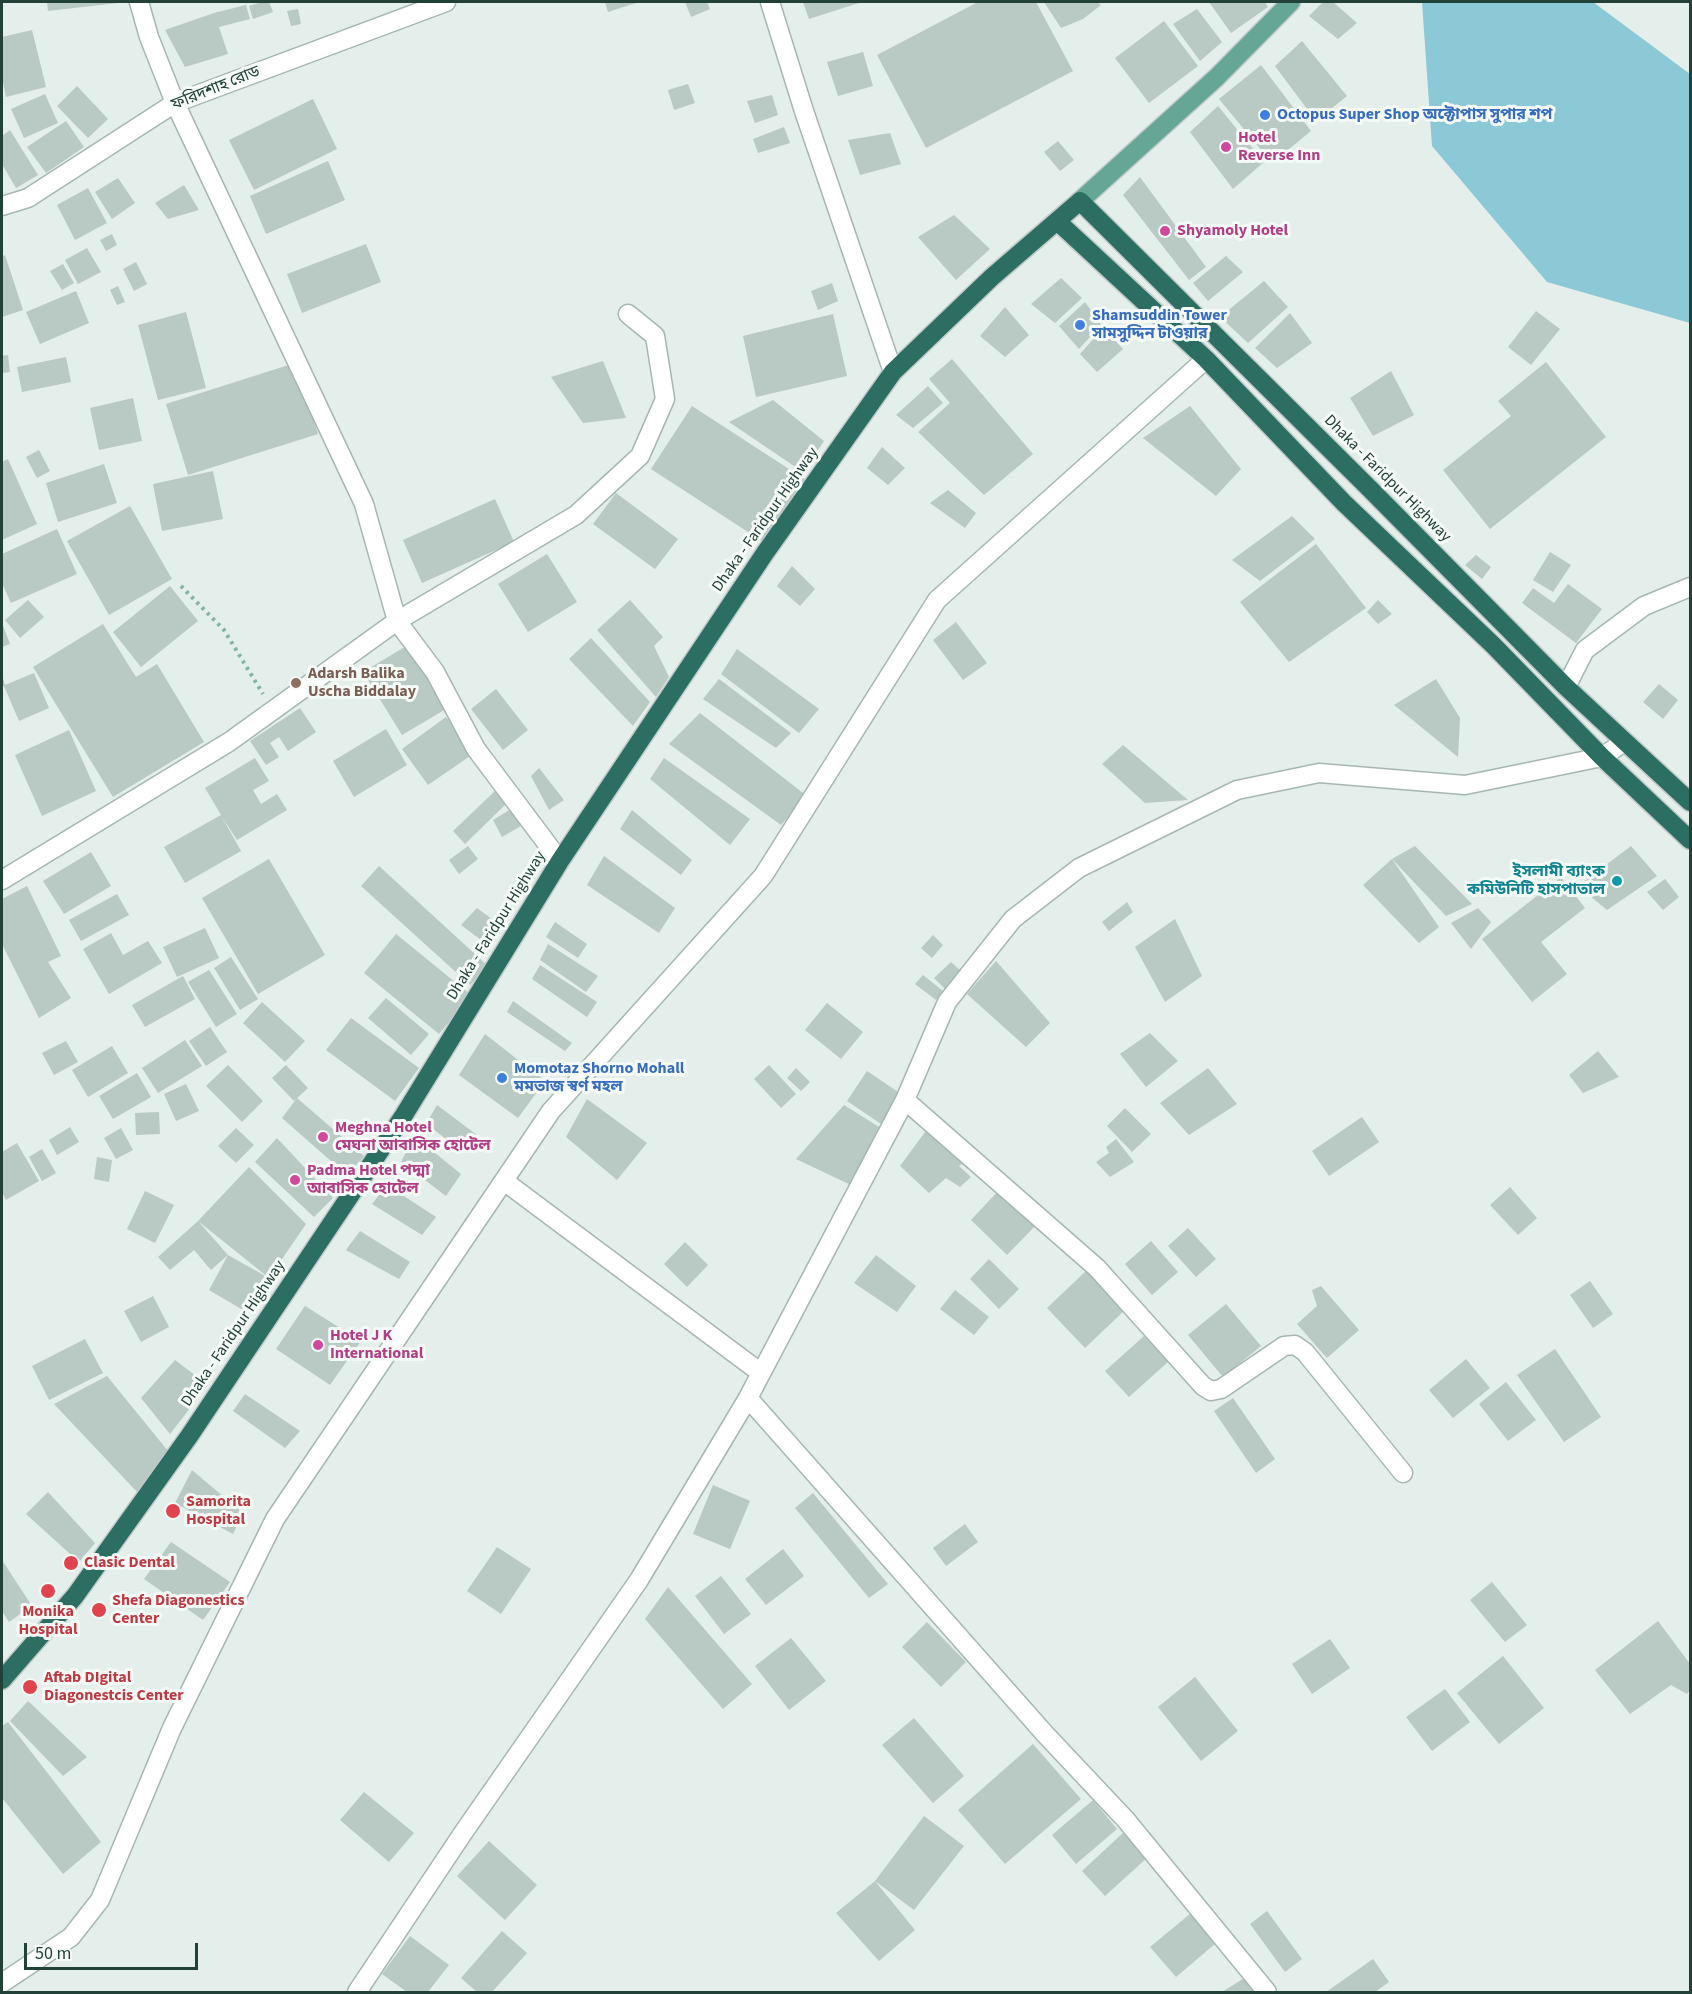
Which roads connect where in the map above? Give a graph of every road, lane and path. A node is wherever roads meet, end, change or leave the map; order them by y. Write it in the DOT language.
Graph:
graph roads {
  1 [pos="139,2"];
  2 [pos="446,2"];
  3 [pos="770,2"];
  4 [pos="1292,2"];
  5 [pos="175,103"];
  6 [pos="1080,201"];
  7 [pos="2,206"];
  8 [pos="1057,221"];
  9 [pos="627,314"];
  10 [pos="1206,359"];
  11 [pos="893,372"];
  12 [pos="181,586"];
  13 [pos="1690,587"];
  14 [pos="397,621"];
  15 [pos="1566,687"];
  16 [pos="273,710"];
  17 [pos="1624,742"];
  18 [pos="1602,757"];
  19 [pos="1690,802"];
  20 [pos="1690,840"];
  21 [pos="560,861"];
  22 [pos="2,880"];
  23 [pos="905,1100"];
  24 [pos="504,1181"];
  25 [pos="761,1373"];
  26 [pos="748,1398"];
  27 [pos="1403,1473"];
  28 [pos="2,1680"];
  29 [pos="2,1985"];
  30 [pos="12,1992"];
  31 [pos="357,1992"];
  32 [pos="1267,1992"];
  1 -- 5 [label="street"];
  2 -- 5 [label="street, ফরিদশাহ রোড"];
  3 -- 11 [label="street"];
  4 -- 6 [label="main road"];
  5 -- 7 [label="street, ফরিদশাহ রোড"];
  5 -- 14 [label="street"];
  6 -- 8 [label="highway, Dhaka - Faridpur Highway"];
  6 -- 15 [label="highway, Dhaka - Faridpur Highway"];
  8 -- 10 [label="highway"];
  8 -- 11 [label="highway, Dhaka - Faridpur Highway"];
  9 -- 14 [label="street"];
  10 -- 18 [label="highway"];
  10 -- 24 [label="street"];
  11 -- 21 [label="highway, Dhaka - Faridpur Highway"];
  12 -- 16 [label="path"];
  13 -- 15 [label="street"];
  14 -- 16 [label="street"];
  14 -- 21 [label="street"];
  15 -- 17 [label="highway, Dhaka - Faridpur Highway"];
  16 -- 22 [label="street"];
  17 -- 18 [label="street"];
  17 -- 19 [label="highway, Dhaka - Faridpur Highway"];
  18 -- 20 [label="highway"];
  18 -- 23 [label="street"];
  21 -- 28 [label="highway, Dhaka - Faridpur Highway"];
  23 -- 25 [label="street"];
  23 -- 27 [label="street"];
  24 -- 25 [label="street"];
  24 -- 29 [label="street"];
  25 -- 26 [label="street"];
  26 -- 31 [label="street"];
  26 -- 32 [label="street"];
  29 -- 30 [label="street"];
}
